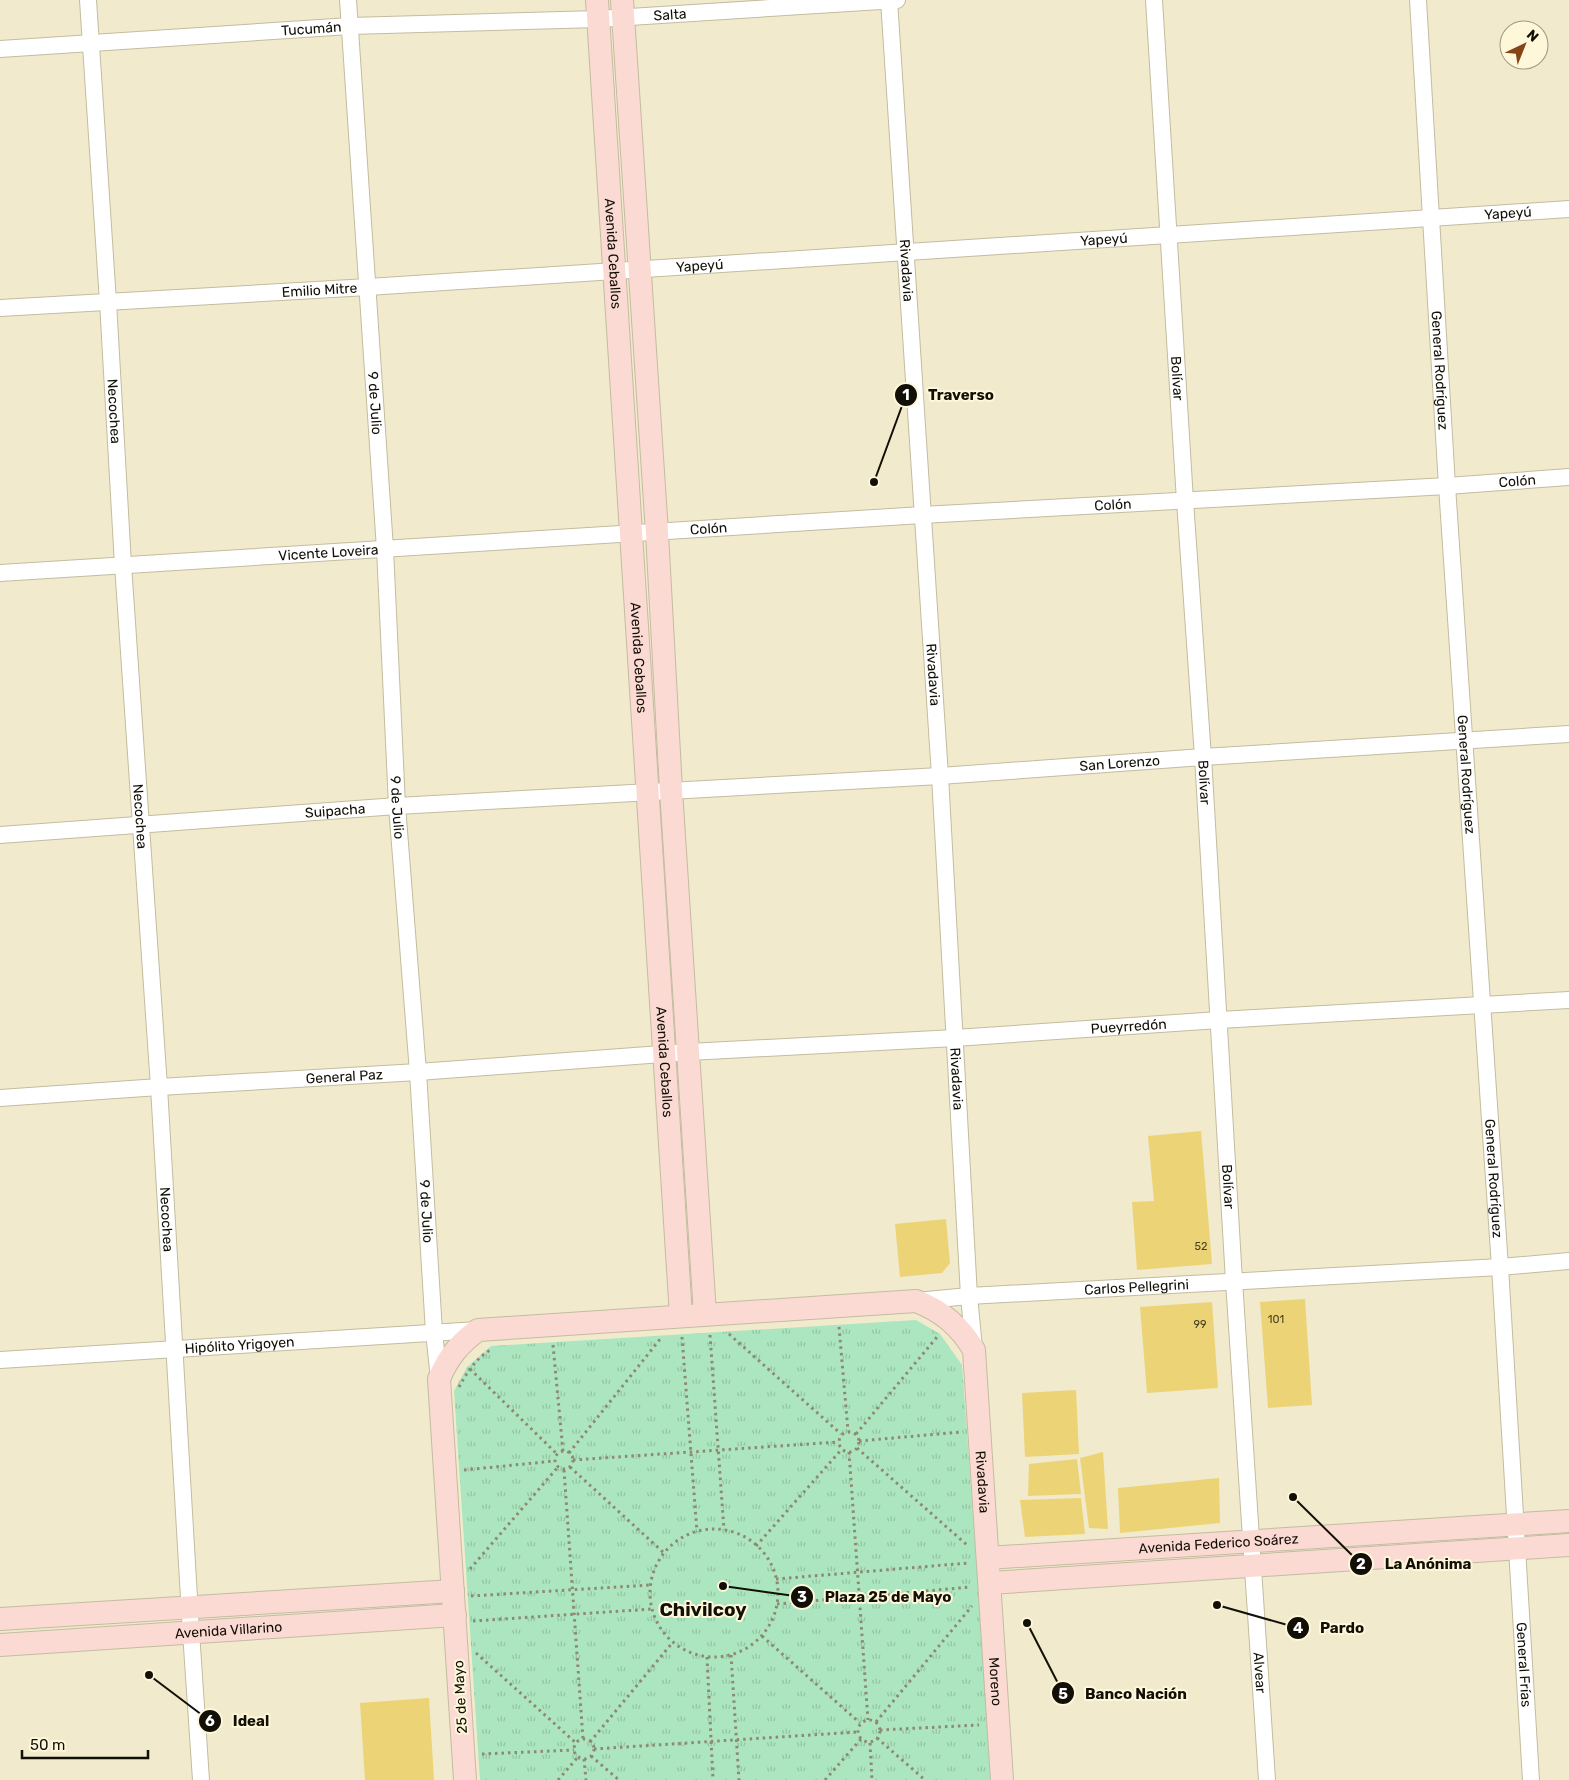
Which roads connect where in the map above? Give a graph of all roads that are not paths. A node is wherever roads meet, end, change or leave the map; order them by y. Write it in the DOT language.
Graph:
graph roads {
  1 [pos="88,0"];
  2 [pos="348,0"];
  3 [pos="888,0"];
  4 [pos="897,0"];
  5 [pos="1154,0"];
  6 [pos="1418,0"];
  7 [pos="622,9"];
  8 [pos="598,10"];
  9 [pos="350,26"];
  10 [pos="90,42"];
  11 [pos="0,49"];
  12 [pos="1569,209"];
  13 [pos="1432,218"];
  14 [pos="1168,235"];
  15 [pos="905,253"];
  16 [pos="640,270"];
  17 [pos="614,271"];
  18 [pos="368,288"];
  19 [pos="108,302"];
  20 [pos="0,308"];
  21 [pos="1569,477"];
  22 [pos="1447,486"];
  23 [pos="1184,501"];
  24 [pos="922,515"];
  25 [pos="657,532"];
  26 [pos="631,534"];
  27 [pos="385,549"];
  28 [pos="123,565"];
  29 [pos="0,574"];
  30 [pos="1569,734"];
  31 [pos="1465,741"];
  32 [pos="1203,757"];
  33 [pos="940,776"];
  34 [pos="671,790"];
  35 [pos="648,791"];
  36 [pos="396,806"];
  37 [pos="142,824"];
  38 [pos="0,835"];
  39 [pos="1569,1000"];
  40 [pos="1482,1006"];
  41 [pos="1219,1020"];
  42 [pos="956,1038"];
  43 [pos="689,1052"];
  44 [pos="665,1054"];
  45 [pos="418,1072"];
  46 [pos="159,1087"];
  47 [pos="0,1098"];
  48 [pos="1569,1261"];
  49 [pos="1500,1266"];
  50 [pos="1234,1281"];
  51 [pos="970,1296"];
  52 [pos="916,1301"];
  53 [pos="705,1314"];
  54 [pos="682,1326"];
  55 [pos="478,1330"];
  56 [pos="434,1332"];
  57 [pos="175,1348"];
  58 [pos="974,1350"];
  59 [pos="0,1360"];
  60 [pos="449,1384"];
  61 [pos="1569,1521"];
  62 [pos="1515,1524"];
  63 [pos="1252,1541"];
  64 [pos="1569,1545"];
  65 [pos="1516,1548"];
  66 [pos="975,1559"];
  67 [pos="1254,1566"];
  68 [pos="977,1583"];
  69 [pos="462,1594"];
  70 [pos="190,1607"];
  71 [pos="464,1618"];
  72 [pos="0,1619"];
  73 [pos="191,1632"];
  74 [pos="0,1644"];
  75 [pos="202,1780"];
  76 [pos="465,1780"];
  77 [pos="1002,1780"];
  78 [pos="1267,1780"];
  79 [pos="1531,1780"];
  1 -- 10 [label="street, Necochea"];
  2 -- 9 [label="street, 9 de Julio"];
  3 -- 4 [label="street, Salta"];
  3 -- 7 [label="street, Salta"];
  3 -- 15 [label="street, Rivadavia"];
  5 -- 14 [label="street, Bolívar"];
  6 -- 13 [label="street, General Rodríguez"];
  7 -- 8 [label="street, Tucumán"];
  7 -- 16 [label="main road, Avenida Ceballos"];
  8 -- 9 [label="street, Tucumán"];
  8 -- 17 [label="main road, Avenida Ceballos"];
  9 -- 10 [label="street, Tucumán"];
  9 -- 18 [label="street, 9 de Julio"];
  10 -- 11 [label="street, Tucumán"];
  10 -- 19 [label="street, Necochea"];
  12 -- 13 [label="street, Yapeyú"];
  13 -- 14 [label="street, Yapeyú"];
  13 -- 22 [label="street, General Rodríguez"];
  14 -- 15 [label="street, Yapeyú"];
  14 -- 23 [label="street, Bolívar"];
  15 -- 16 [label="street, Yapeyú"];
  15 -- 24 [label="street, Rivadavia"];
  16 -- 17 [label="street, Emilio Mitre"];
  16 -- 25 [label="main road, Avenida Ceballos"];
  17 -- 18 [label="street, Emilio Mitre"];
  17 -- 26 [label="main road, Avenida Ceballos"];
  18 -- 19 [label="street, Emilio Mitre"];
  18 -- 27 [label="street, 9 de Julio"];
  19 -- 20 [label="street, Emilio Mitre"];
  19 -- 28 [label="street, Necochea"];
  21 -- 22 [label="street, Colón"];
  22 -- 23 [label="street, Colón"];
  22 -- 31 [label="street, General Rodríguez"];
  23 -- 24 [label="street, Colón"];
  23 -- 32 [label="street, Bolívar"];
  24 -- 25 [label="street, Colón"];
  24 -- 33 [label="street, Rivadavia"];
  25 -- 26 [label="street, Vicente Loveira"];
  25 -- 34 [label="main road, Avenida Ceballos"];
  26 -- 27 [label="street, Vicente Loveira"];
  26 -- 35 [label="main road, Avenida Ceballos"];
  27 -- 28 [label="street, Vicente Loveira"];
  27 -- 36 [label="street, 9 de Julio"];
  28 -- 29 [label="street, Vicente Loveira"];
  28 -- 37 [label="street, Necochea"];
  30 -- 31 [label="street, San Lorenzo"];
  31 -- 32 [label="street, San Lorenzo"];
  31 -- 40 [label="street, General Rodríguez"];
  32 -- 33 [label="street, San Lorenzo"];
  32 -- 41 [label="street, Bolívar"];
  33 -- 34 [label="street, San Lorenzo"];
  33 -- 42 [label="street, Rivadavia"];
  34 -- 35 [label="street, Suipacha"];
  34 -- 43 [label="main road, Avenida Ceballos"];
  35 -- 36 [label="street, Suipacha"];
  35 -- 44 [label="main road, Avenida Ceballos"];
  36 -- 37 [label="street, Suipacha"];
  36 -- 45 [label="street, 9 de Julio"];
  37 -- 38 [label="street, Suipacha"];
  37 -- 46 [label="street, Necochea"];
  39 -- 40 [label="street, Pueyrredón"];
  40 -- 41 [label="street, Pueyrredón"];
  40 -- 49 [label="street, General Rodríguez"];
  41 -- 42 [label="street, Pueyrredón"];
  41 -- 50 [label="street, Bolívar"];
  42 -- 43 [label="street, Pueyrredón"];
  42 -- 51 [label="street, Rivadavia"];
  43 -- 44 [label="street, General Paz"];
  43 -- 53 [label="main road, Avenida Ceballos"];
  44 -- 45 [label="street, General Paz"];
  44 -- 54 [label="main road, Avenida Ceballos"];
  45 -- 46 [label="street, General Paz"];
  45 -- 56 [label="street, 9 de Julio"];
  46 -- 47 [label="street, General Paz"];
  46 -- 57 [label="street, Necochea"];
  48 -- 49 [label="street, Carlos Pellegrini"];
  49 -- 50 [label="street, Carlos Pellegrini"];
  49 -- 62 [label="street, General Rodríguez"];
  50 -- 51 [label="street, Carlos Pellegrini"];
  50 -- 63 [label="street, Bolívar"];
  51 -- 52 [label="street, Carlos Pellegrini"];
  51 -- 58 [label="street, Rivadavia"];
  52 -- 53 [label="main road, Carlos Pellegrini"];
  52 -- 58 [label="main road, Rivadavia"];
  53 -- 54 [label="main road, Hipólito Yrigoyen"];
  54 -- 55 [label="main road, Hipólito Yrigoyen"];
  55 -- 56 [label="street, Hipólito Yrigoyen"];
  55 -- 60 [label="main road"];
  56 -- 57 [label="street, Hipólito Yrigoyen"];
  56 -- 60 [label="street, 9 de Julio"];
  57 -- 59 [label="street, Hipólito Yrigoyen"];
  57 -- 70 [label="street, Necochea"];
  58 -- 66 [label="main road, Rivadavia"];
  60 -- 69 [label="main road, 9 de Julio"];
  61 -- 62 [label="main road, Avenida Federico Soárez"];
  62 -- 63 [label="main road, Avenida Federico Soárez"];
  62 -- 65 [label="street, General Rodríguez"];
  63 -- 66 [label="main road, Avenida Federico Soárez"];
  63 -- 67 [label="street, Bolívar"];
  64 -- 65 [label="main road, Avenida Federico Soárez"];
  65 -- 67 [label="main road, Avenida Federico Soárez"];
  65 -- 79 [label="street, General Frías"];
  66 -- 68 [label="main road, Rivadavia"];
  67 -- 68 [label="main road, Avenida Federico Soárez"];
  67 -- 78 [label="street, Alvear"];
  68 -- 77 [label="main road, Moreno"];
  69 -- 70 [label="main road, Avenida Villarino"];
  69 -- 71 [label="main road, 9 de Julio"];
  70 -- 72 [label="main road, Avenida Villarino"];
  70 -- 73 [label="street, Necochea"];
  71 -- 73 [label="main road, Avenida Villarino"];
  71 -- 76 [label="main road, 25 de Mayo"];
  73 -- 74 [label="main road, Avenida Villarino"];
  73 -- 75 [label="street, Necochea"];
}
